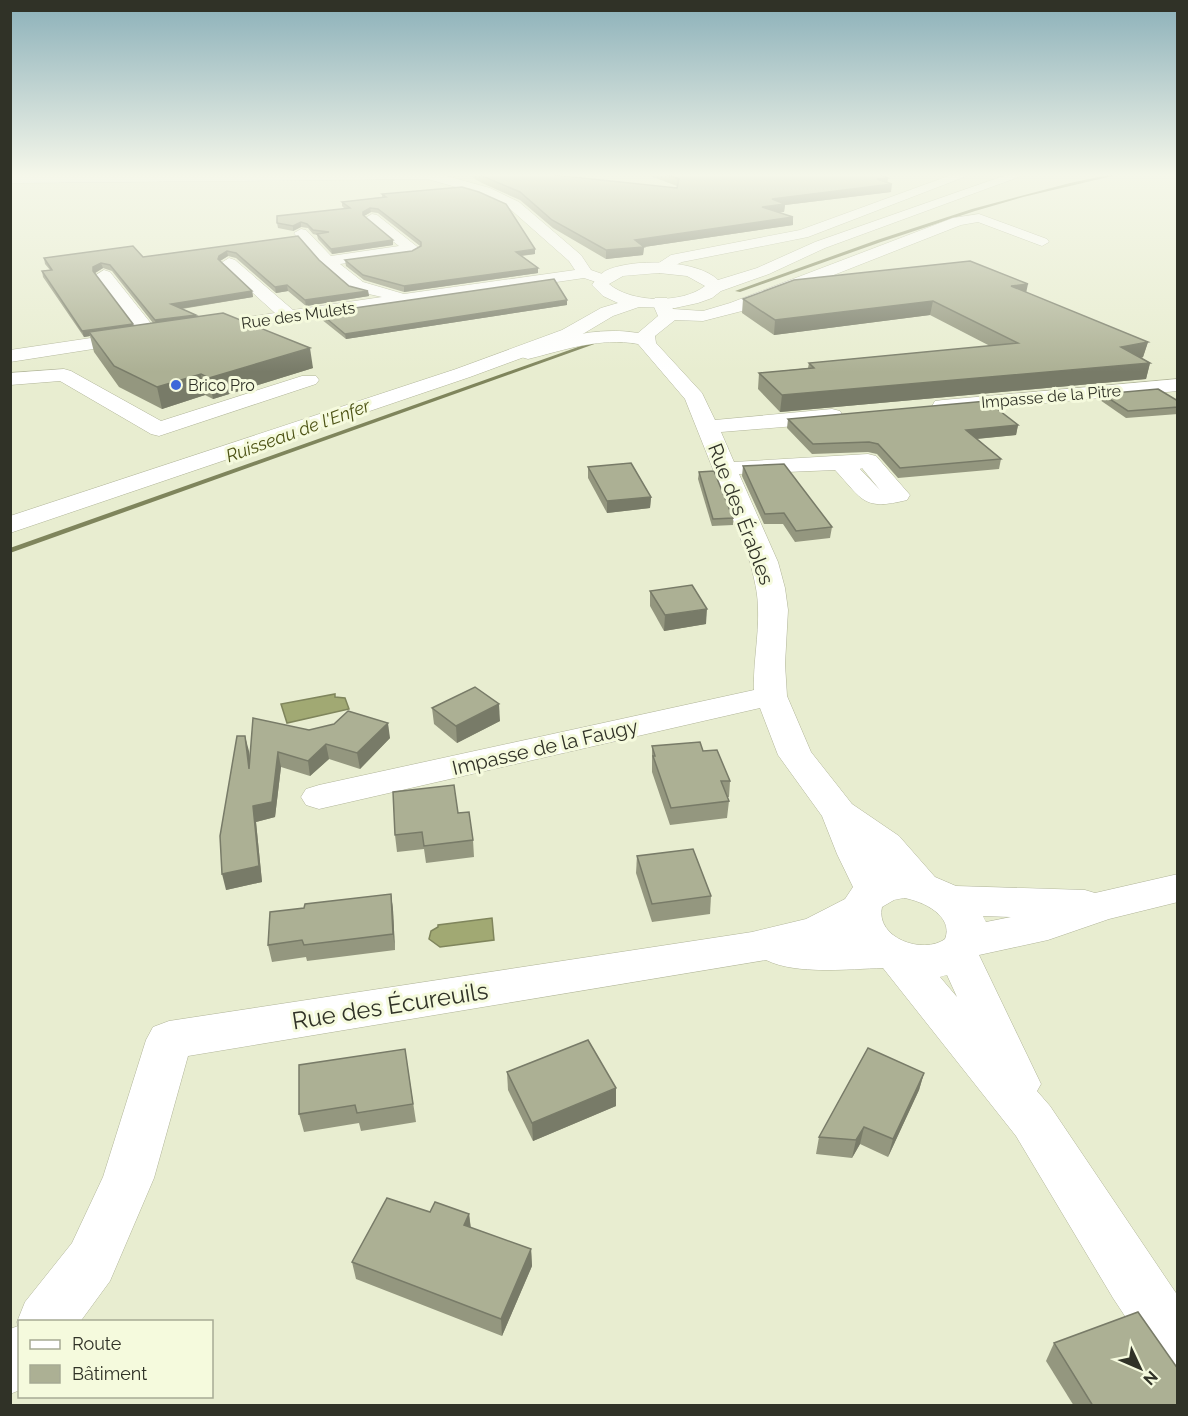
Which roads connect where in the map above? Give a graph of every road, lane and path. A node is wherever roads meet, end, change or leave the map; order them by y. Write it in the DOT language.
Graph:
graph roads {
  1 [pos="308,240"];
  2 [pos="400,240"];
  3 [pos="554,240"];
  4 [pos="771,240"];
  5 [pos="804,240"];
  6 [pos="834,240"];
  7 [pos="909,240"];
  8 [pos="1035,240"];
  9 [pos="1042,243"];
  10 [pos="327,261"];
  11 [pos="229,263"];
  12 [pos="660,268"];
  13 [pos="585,273"];
  14 [pos="696,273"];
  15 [pos="104,275"];
  16 [pos="603,285"];
  17 [pos="715,287"];
  18 [pos="411,300"];
  19 [pos="637,302"];
  20 [pos="664,308"];
  21 [pos="290,317"];
  22 [pos="185,331"];
  23 [pos="647,340"];
  24 [pos="10,356"];
  25 [pos="463,372"];
  26 [pos="10,379"];
  27 [pos="309,380"];
  28 [pos="1178,385"];
  29 [pos="920,408"];
  30 [pos="849,415"];
  31 [pos="708,428"];
  32 [pos="841,463"];
  33 [pos="724,468"];
  34 [pos="10,511"];
  35 [pos="10,525"];
  36 [pos="771,696"];
  37 [pos="319,797"];
  38 [pos="839,813"];
  39 [pos="1178,888"];
  40 [pos="935,893"];
  41 [pos="868,900"];
  42 [pos="1102,906"];
  43 [pos="962,947"];
  44 [pos="753,948"];
  45 [pos="893,955"];
  46 [pos="1033,1121"];
  47 [pos="47,1320"];
  48 [pos="1178,1346"];
  1 -- 10 [label="street"];
  2 -- 10 [label="street"];
  3 -- 13 [label="street"];
  4 -- 12 [label="street"];
  5 -- 14 [label="street"];
  6 -- 17 [label="street"];
  7 -- 20 [label="street"];
  8 -- 9 [label="street"];
  10 -- 18 [label="street"];
  11 -- 21 [label="street"];
  12 -- 14 [label="street"];
  12 -- 16 [label="street"];
  13 -- 16 [label="street"];
  13 -- 18 [label="street, Rue des Mulets"];
  14 -- 17 [label="street"];
  15 -- 24 [label="street"];
  16 -- 19 [label="street"];
  16 -- 34 [label="street"];
  17 -- 20 [label="street"];
  18 -- 21 [label="street, Rue des Mulets"];
  19 -- 20 [label="street"];
  19 -- 25 [label="street"];
  20 -- 23 [label="street"];
  21 -- 22 [label="street, Rue des Mulets"];
  23 -- 25 [label="street"];
  23 -- 31 [label="street, Rue des Érables"];
  25 -- 35 [label="street"];
  26 -- 27 [label="street"];
  28 -- 29 [label="street, Impasse de la Pitre"];
  30 -- 31 [label="street"];
  31 -- 33 [label="street, Rue des Érables"];
  32 -- 33 [label="street"];
  33 -- 36 [label="street, Rue des Érables"];
  36 -- 37 [label="street, Impasse de la Faugy"];
  36 -- 38 [label="street, Rue des Érables"];
  38 -- 40 [label="street, Rue des Érables"];
  38 -- 41 [label="street, Rue des Érables"];
  39 -- 42 [label="street"];
  40 -- 41 [label="street"];
  40 -- 42 [label="street"];
  40 -- 43 [label="street"];
  41 -- 44 [label="street, Rue des Écureuils"];
  41 -- 45 [label="street"];
  42 -- 43 [label="street"];
  43 -- 45 [label="street"];
  43 -- 46 [label="street"];
  44 -- 45 [label="street, Rue des Écureuils"];
  44 -- 47 [label="street, Rue des Écureuils"];
  45 -- 46 [label="street"];
  46 -- 48 [label="street"];
}
